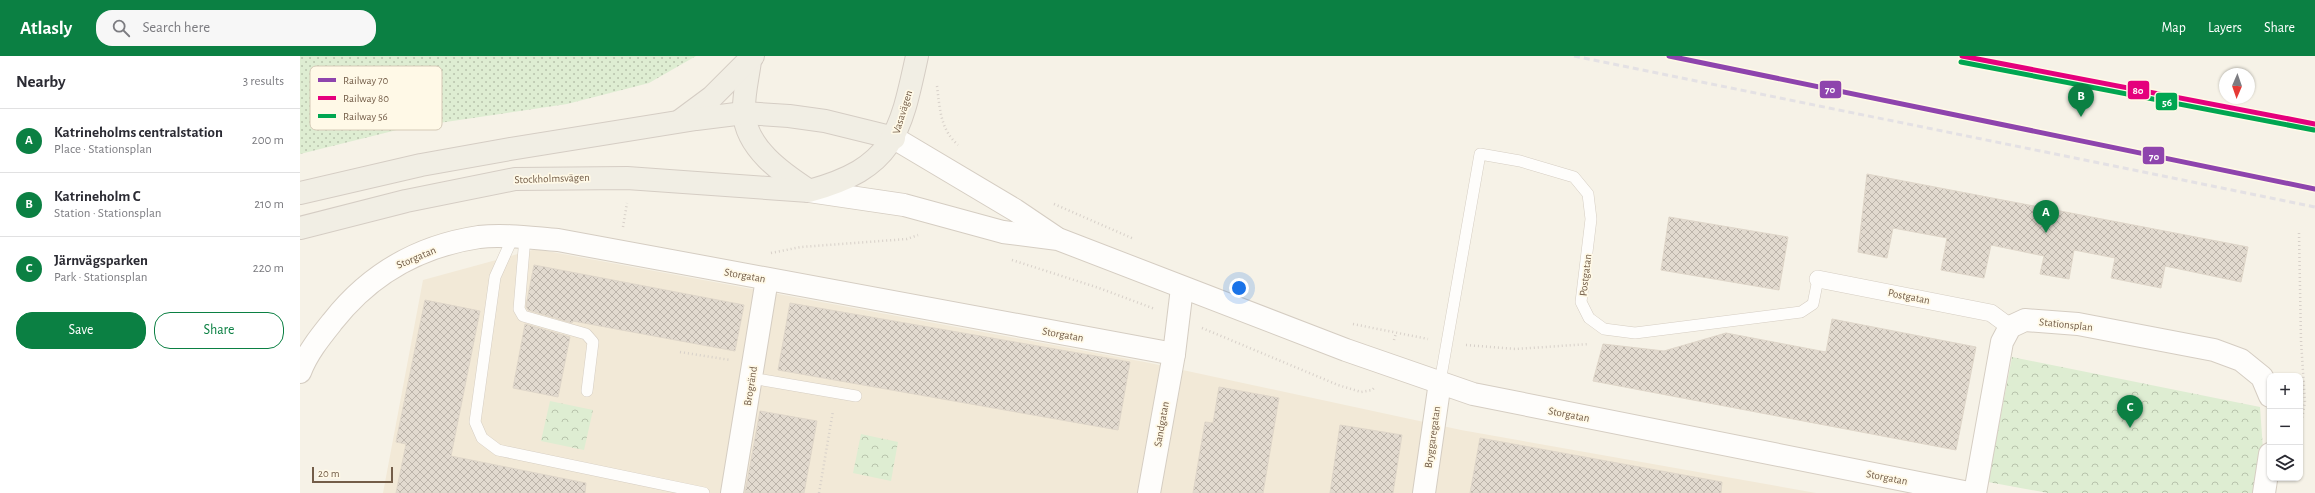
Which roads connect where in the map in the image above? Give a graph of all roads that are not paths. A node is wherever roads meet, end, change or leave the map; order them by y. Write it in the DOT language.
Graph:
graph roads {
  1 [pos="752,58"];
  2 [pos="914,66"];
  3 [pos="744,113"];
  4 [pos="680,121"];
  5 [pos="894,138"];
  6 [pos="809,191"];
  7 [pos="300,193"];
  8 [pos="300,228"];
  9 [pos="519,237"];
  10 [pos="1058,239"];
  11 [pos="1818,278"];
  12 [pos="767,280"];
  13 [pos="1182,288"];
  14 [pos="2010,327"];
  15 [pos="1174,354"];
  16 [pos="753,371"];
  17 [pos="300,372"];
  18 [pos="1440,382"];
  19 [pos="2267,389"];
  20 [pos="587,391"];
  21 [pos="856,396"];
  22 [pos="2267,474"];
  23 [pos="704,493"];
  24 [pos="732,493"];
  25 [pos="1149,493"];
  26 [pos="1424,493"];
  27 [pos="1969,493"];
  28 [pos="1975,493"];
  29 [pos="2264,493"];
  1 -- 3 [label="main road"];
  1 -- 4 [label="main road"];
  2 -- 5 [label="main road, Vasavägen"];
  3 -- 4 [label="main road"];
  3 -- 5 [label="main road"];
  3 -- 6 [label="main road"];
  4 -- 7 [label="main road"];
  5 -- 6 [label="main road, Vasavägen"];
  5 -- 10 [label="street, Storgatan"];
  6 -- 8 [label="main road, Stockholmsvägen"];
  6 -- 10 [label="street, Storgatan"];
  9 -- 12 [label="street, Storgatan"];
  9 -- 17 [label="street, Storgatan"];
  9 -- 20 [label="lane"];
  9 -- 23 [label="lane"];
  10 -- 13 [label="street, Storgatan"];
  11 -- 14 [label="street, Postgatan"];
  11 -- 18 [label="lane, Postgatan"];
  12 -- 15 [label="street, Storgatan"];
  12 -- 16 [label="street, Brogränd"];
  13 -- 15 [label="street"];
  13 -- 18 [label="street, Storgatan"];
  14 -- 19 [label="street, Stationsplan"];
  14 -- 28 [label="street"];
  15 -- 25 [label="street, Sandgatan"];
  16 -- 21 [label="lane"];
  16 -- 24 [label="street, Brogränd"];
  18 -- 26 [label="street, Bryggaregatan"];
  18 -- 27 [label="street, Storgatan"];
  22 -- 29 [label="street"];
}
